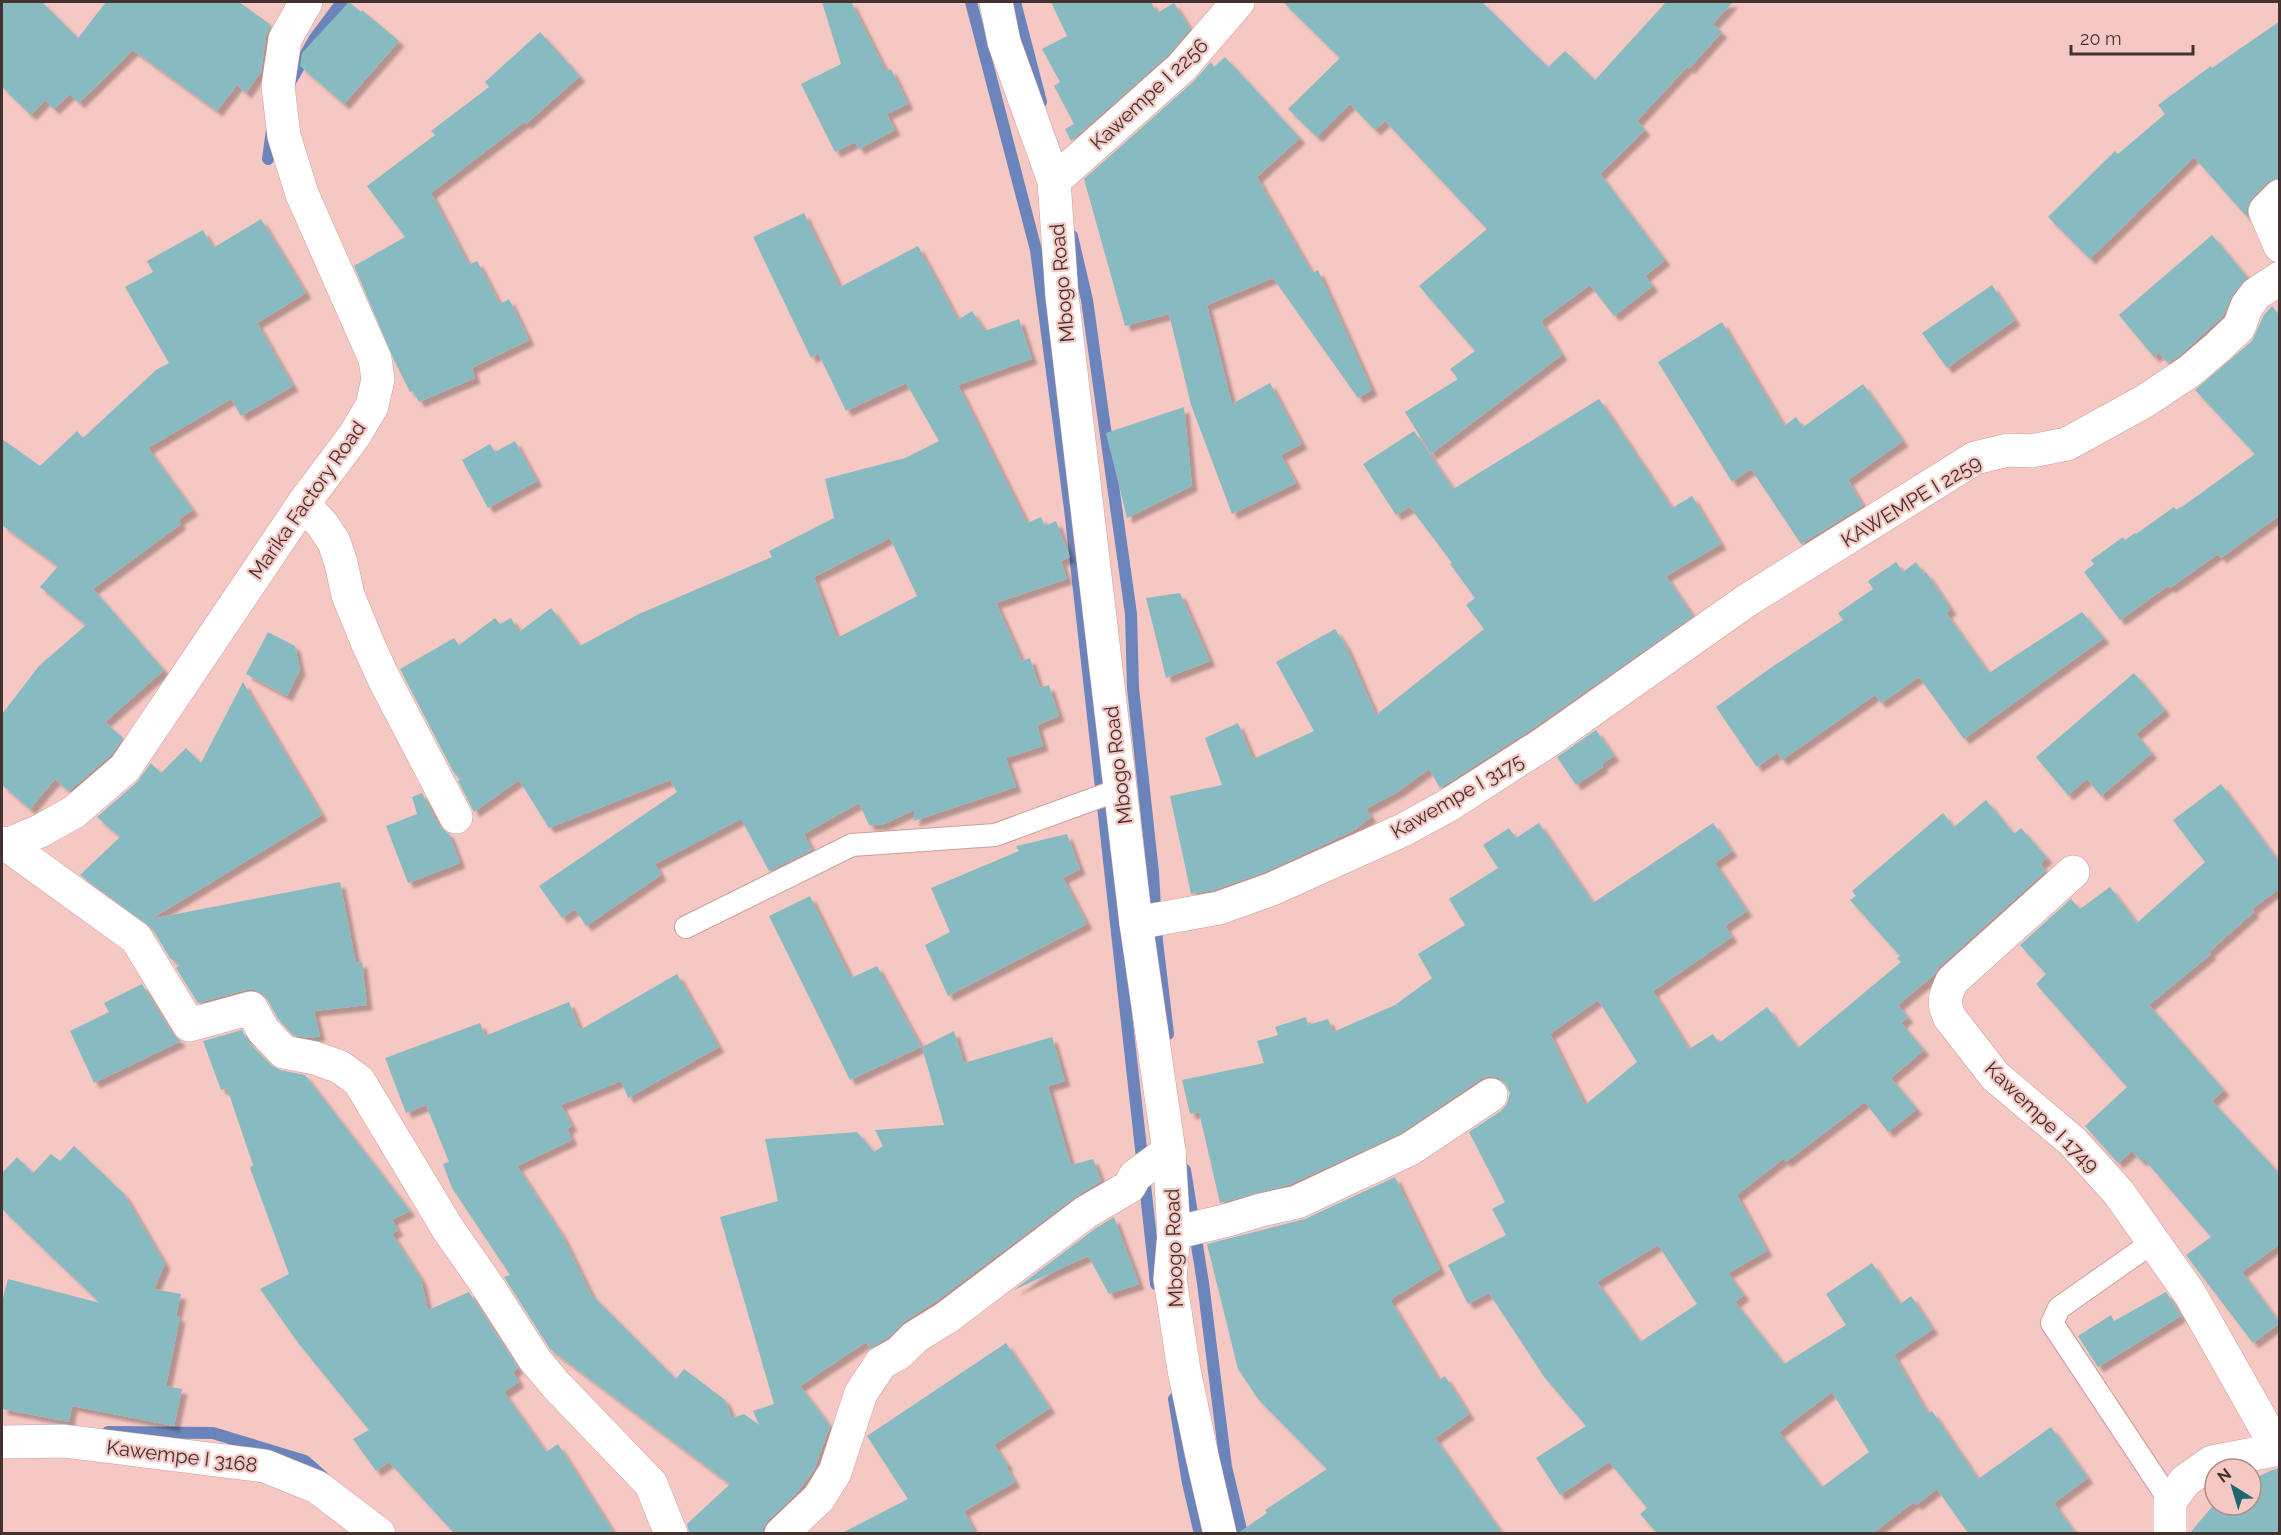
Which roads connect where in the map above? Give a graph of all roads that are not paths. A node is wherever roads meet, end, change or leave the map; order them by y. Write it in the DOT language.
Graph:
graph roads {
  1 [pos="306,2"];
  2 [pos="996,2"];
  3 [pos="1238,2"];
  4 [pos="1054,181"];
  5 [pos="2280,196"];
  6 [pos="2280,246"];
  7 [pos="2280,278"];
  8 [pos="303,504"];
  9 [pos="1746,601"];
  10 [pos="1121,789"];
  11 [pos="456,817"];
  12 [pos="4,844"];
  13 [pos="2073,872"];
  14 [pos="1136,923"];
  15 [pos="686,927"];
  16 [pos="1491,1095"];
  17 [pos="1170,1151"];
  18 [pos="1187,1231"];
  19 [pos="2154,1242"];
  20 [pos="2,1442"];
  21 [pos="2279,1449"];
  22 [pos="2170,1501"];
  23 [pos="379,1533"];
  24 [pos="671,1533"];
  25 [pos="781,1533"];
  26 [pos="1220,1533"];
  27 [pos="2170,1533"];
  1 -- 8 [label="street, Marika Factory Road"];
  2 -- 4 [label="street, Mbogo Road"];
  3 -- 4 [label="street, Kawempe I 2256"];
  4 -- 10 [label="street, Mbogo Road"];
  5 -- 6 [label="street"];
  7 -- 9 [label="street, KAWEMPE I 2259"];
  8 -- 11 [label="street"];
  8 -- 12 [label="street, Marika Factory Road"];
  9 -- 14 [label="street, Kawempe I 3175"];
  10 -- 14 [label="street, Mbogo Road"];
  10 -- 15 [label="lane"];
  12 -- 24 [label="street"];
  13 -- 19 [label="street, Kawempe I 1749"];
  14 -- 17 [label="street, Mbogo Road"];
  16 -- 18 [label="street"];
  17 -- 18 [label="street, Mbogo Road"];
  17 -- 25 [label="street"];
  18 -- 26 [label="street, Mbogo Road"];
  19 -- 21 [label="street, Kawempe I 1749"];
  19 -- 22 [label="lane"];
  20 -- 23 [label="street, Kawempe I 3168"];
  21 -- 22 [label="street"];
  22 -- 27 [label="street"];
}
